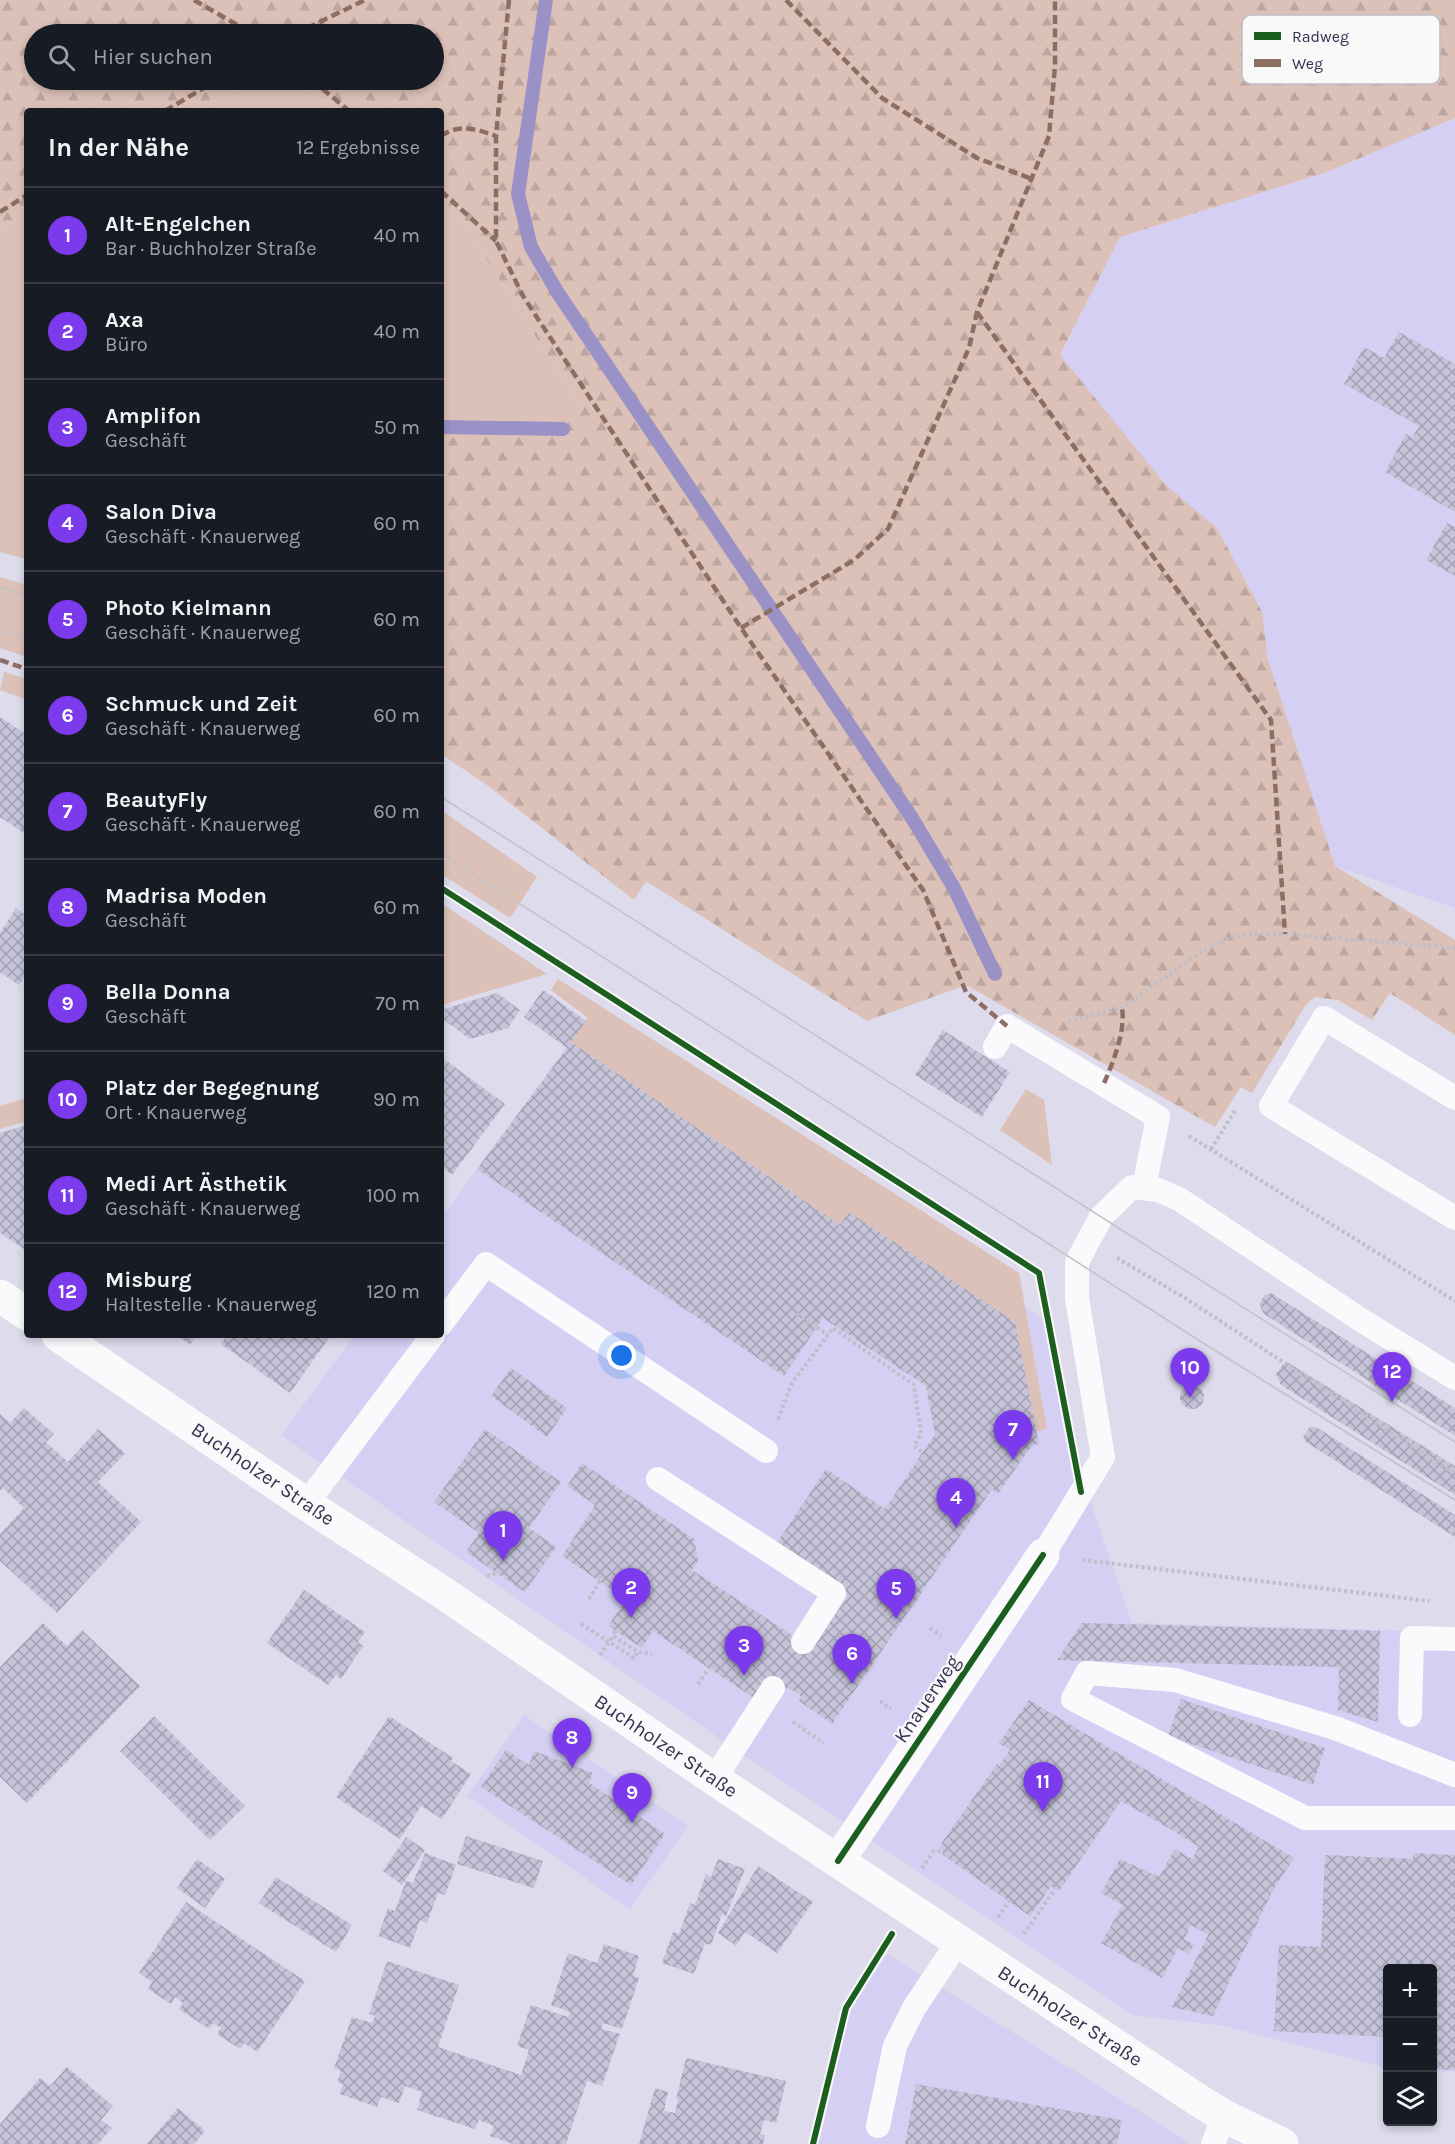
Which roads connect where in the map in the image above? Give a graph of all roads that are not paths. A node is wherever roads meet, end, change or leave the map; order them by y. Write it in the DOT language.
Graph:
graph roads {
  1 [pos="995,1047"];
  2 [pos="1455,1098"];
  3 [pos="1143,1187"];
  4 [pos="1455,1218"];
  5 [pos="0,1296"];
  6 [pos="24,1312"];
  7 [pos="444,1320"];
  8 [pos="62,1338"];
  9 [pos="431,1338"];
  10 [pos="1455,1378"];
  11 [pos="766,1451"];
  12 [pos="658,1479"];
  13 [pos="306,1504"];
  14 [pos="1043,1555"];
  15 [pos="1455,1639"];
  16 [pos="803,1642"];
  17 [pos="772,1688"];
  18 [pos="1410,1715"];
  19 [pos="1455,1774"];
  20 [pos="714,1779"];
  21 [pos="1455,1818"];
  22 [pos="838,1861"];
  23 [pos="958,1942"];
  24 [pos="878,2126"];
  25 [pos="1219,2130"];
  26 [pos="1282,2144"];
  1 -- 3 [label="lane"];
  2 -- 4 [label="lane"];
  3 -- 10 [label="lane"];
  3 -- 14 [label="lane"];
  5 -- 6 [label="main road"];
  7 -- 11 [label="lane"];
  8 -- 13 [label="main road, Buchholzer Straße"];
  9 -- 13 [label="lane"];
  12 -- 16 [label="lane"];
  13 -- 20 [label="main road, Buchholzer Straße"];
  14 -- 22 [label="main road, Knauerweg"];
  15 -- 18 [label="lane"];
  17 -- 20 [label="lane"];
  19 -- 21 [label="lane"];
  20 -- 22 [label="main road, Buchholzer Straße"];
  22 -- 23 [label="main road, Buchholzer Straße"];
  23 -- 24 [label="lane"];
  23 -- 25 [label="main road, Buchholzer Straße"];
  25 -- 26 [label="main road, Buchholzer Straße"];
}
